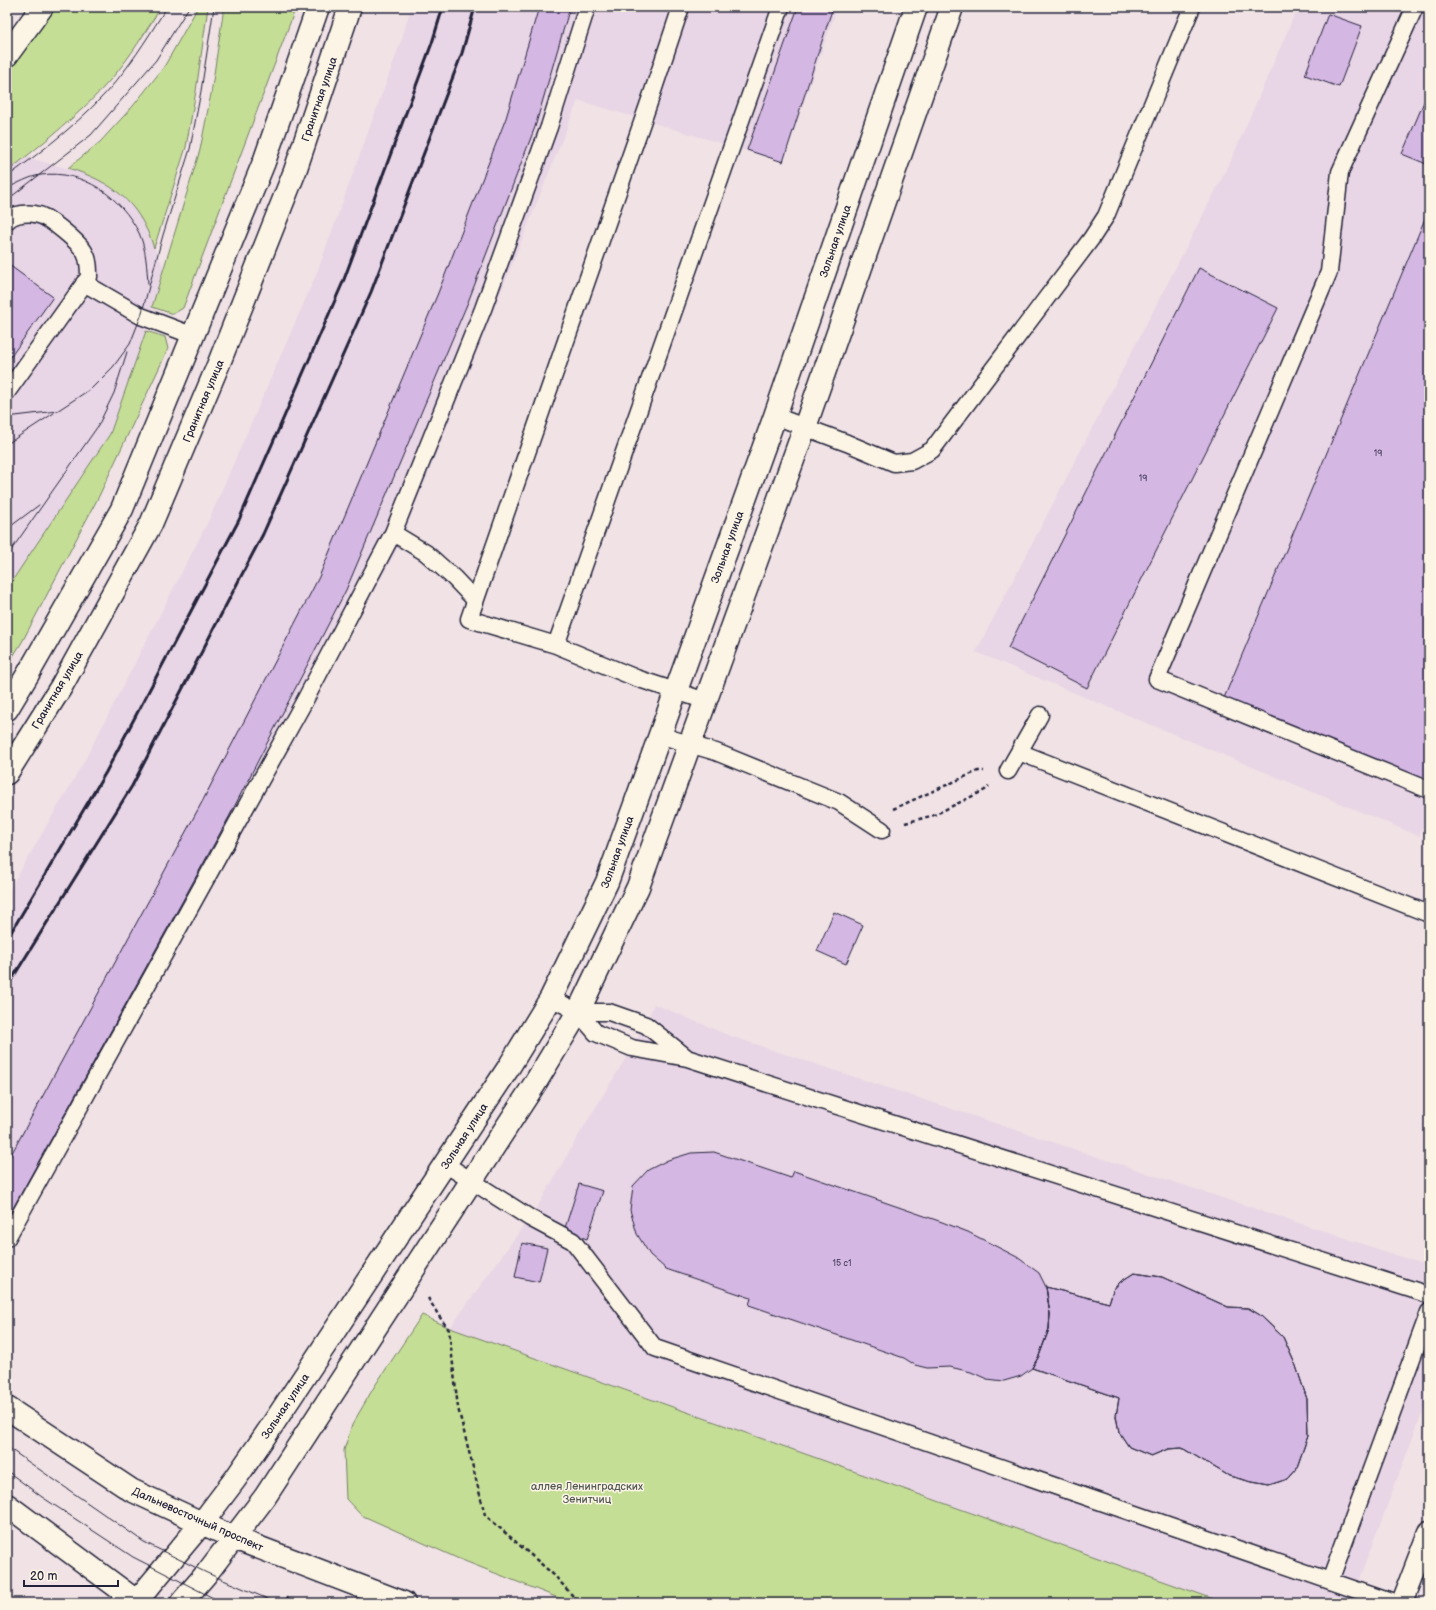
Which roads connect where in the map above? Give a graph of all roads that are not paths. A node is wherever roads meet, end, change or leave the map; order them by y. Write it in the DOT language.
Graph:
graph roads {
  1 [pos="42,7"];
  2 [pos="318,7"];
  3 [pos="350,7"];
  4 [pos="587,7"];
  5 [pos="681,7"];
  6 [pos="781,7"];
  7 [pos="916,7"];
  8 [pos="952,7"];
  9 [pos="1192,7"];
  10 [pos="1415,7"];
  11 [pos="7,55"];
  12 [pos="7,221"];
  13 [pos="84,283"];
  14 [pos="194,336"];
  15 [pos="7,392"];
  16 [pos="775,416"];
  17 [pos="805,427"];
  18 [pos="393,533"];
  19 [pos="475,600"];
  20 [pos="556,645"];
  21 [pos="675,692"];
  22 [pos="706,701"];
  23 [pos="7,709"];
  24 [pos="1040,715"];
  25 [pos="659,735"];
  26 [pos="691,744"];
  27 [pos="1019,752"];
  28 [pos="1008,771"];
  29 [pos="7,773"];
  30 [pos="1429,790"];
  31 [pos="882,830"];
  32 [pos="1429,914"];
  33 [pos="551,998"];
  34 [pos="578,1012"];
  35 [pos="687,1058"];
  36 [pos="445,1164"];
  37 [pos="472,1182"];
  38 [pos="7,1238"];
  39 [pos="1429,1295"];
  40 [pos="1429,1312"];
  41 [pos="7,1408"];
  42 [pos="7,1505"];
  43 [pos="202,1523"];
  44 [pos="1429,1533"];
  45 [pos="234,1538"];
  46 [pos="1330,1581"];
  47 [pos="137,1602"];
  48 [pos="181,1603"];
  49 [pos="404,1603"];
  50 [pos="1394,1603"];
  51 [pos="1402,1603"];
  1 -- 11 [label="street"];
  2 -- 14 [label="street"];
  3 -- 29 [label="street, Гранитная улица"];
  4 -- 18 [label="lane"];
  5 -- 19 [label="lane"];
  6 -- 20 [label="lane"];
  7 -- 16 [label="street, Зольная улица"];
  8 -- 17 [label="street"];
  9 -- 17 [label="lane"];
  10 -- 30 [label="lane"];
  12 -- 13 [label="lane"];
  13 -- 14 [label="lane"];
  13 -- 15 [label="lane"];
  14 -- 23 [label="street"];
  16 -- 17 [label="lane"];
  16 -- 21 [label="street, Зольная улица"];
  17 -- 22 [label="street"];
  18 -- 19 [label="lane"];
  18 -- 38 [label="lane"];
  19 -- 20 [label="lane"];
  20 -- 21 [label="lane"];
  21 -- 22 [label="lane"];
  21 -- 25 [label="street, Зольная улица"];
  22 -- 26 [label="street"];
  24 -- 27 [label="lane"];
  25 -- 26 [label="lane"];
  25 -- 33 [label="street, Зольная улица"];
  26 -- 31 [label="lane"];
  26 -- 34 [label="street"];
  27 -- 28 [label="lane"];
  27 -- 32 [label="lane"];
  33 -- 34 [label="lane"];
  33 -- 36 [label="street, Зольная улица"];
  34 -- 35 [label="lane"];
  34 -- 35 [label="lane"];
  34 -- 37 [label="street"];
  35 -- 39 [label="lane"];
  36 -- 37 [label="lane"];
  36 -- 43 [label="street, Зольная улица"];
  37 -- 45 [label="street"];
  37 -- 46 [label="lane"];
  40 -- 46 [label="lane"];
  41 -- 43 [label="street, Дальневосточный проспект"];
  42 -- 47 [label="street"];
  43 -- 45 [label="street, Дальневосточный проспект"];
  43 -- 47 [label="street, Зольная улица"];
  44 -- 51 [label="street"];
  45 -- 48 [label="street"];
  45 -- 49 [label="street, Дальневосточный проспект"];
  46 -- 50 [label="lane"];
}
